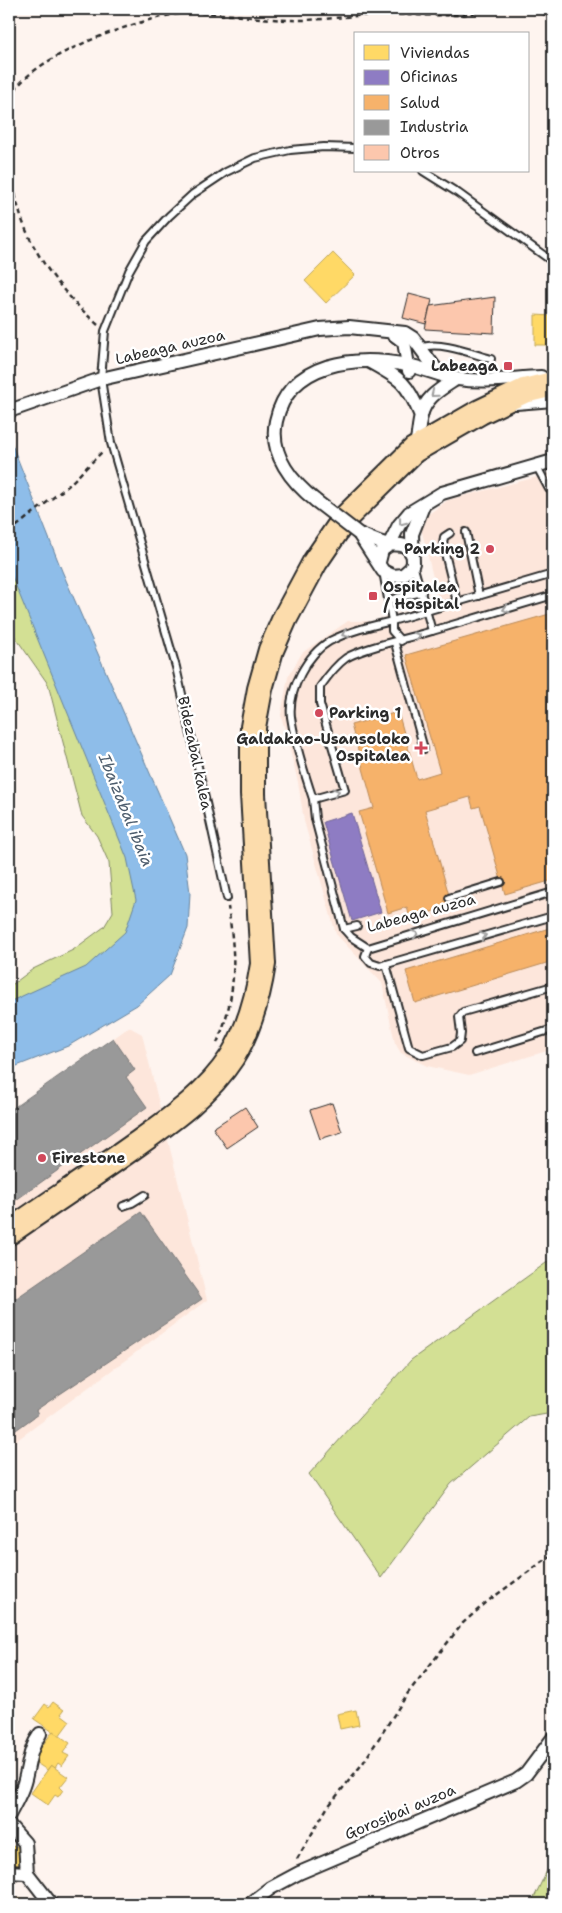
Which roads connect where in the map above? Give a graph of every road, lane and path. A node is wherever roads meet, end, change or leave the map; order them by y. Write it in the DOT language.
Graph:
graph roads {
  1 [pos="553,16"];
  2 [pos="354,148"];
  3 [pos="425,172"];
  4 [pos="553,262"];
  5 [pos="105,331"];
  6 [pos="392,333"];
  7 [pos="421,348"];
  8 [pos="491,359"];
  9 [pos="365,360"];
  10 [pos="408,361"];
  11 [pos="553,376"];
  12 [pos="450,377"];
  13 [pos="101,379"];
  14 [pos="553,384"];
  15 [pos="409,388"];
  16 [pos="553,393"];
  17 [pos="553,400"];
  18 [pos="516,403"];
  19 [pos="12,410"];
  20 [pos="480,412"];
  21 [pos="421,416"];
  22 [pos="111,443"];
  23 [pos="414,450"];
  24 [pos="553,461"];
  25 [pos="536,465"];
  26 [pos="549,489"];
  27 [pos="423,506"];
  28 [pos="9,532"];
  29 [pos="466,532"];
  30 [pos="450,533"];
  31 [pos="359,534"];
  32 [pos="388,545"];
  33 [pos="412,558"];
  34 [pos="381,566"];
  35 [pos="553,574"];
  36 [pos="422,592"];
  37 [pos="553,595"];
  38 [pos="479,596"];
  39 [pos="389,600"];
  40 [pos="457,602"];
  41 [pos="426,611"];
  42 [pos="392,621"];
  43 [pos="432,631"];
  44 [pos="398,642"];
  45 [pos="424,749"];
  46 [pos="313,799"];
  47 [pos="501,882"];
  48 [pos="553,892"];
  49 [pos="227,898"];
  50 [pos="449,898"];
  51 [pos="553,916"];
  52 [pos="357,926"];
  53 [pos="344,929"];
  54 [pos="368,948"];
  55 [pos="386,964"];
  56 [pos="553,986"];
  57 [pos="553,1029"];
  58 [pos="213,1050"];
  59 [pos="475,1053"];
  60 [pos="145,1194"];
  61 [pos="123,1206"];
  62 [pos="9,1232"];
  63 [pos="553,1554"];
  64 [pos="40,1734"];
  65 [pos="553,1738"];
  66 [pos="9,1816"];
  67 [pos="9,1825"];
  68 [pos="9,1872"];
  69 [pos="27,1873"];
  70 [pos="285,1880"];
  71 [pos="51,1904"];
  72 [pos="250,1904"];
  1 -- 5 [label="path"];
  2 -- 5 [label="lane, Labeaga auzoa"];
  3 -- 4 [label="lane"];
  5 -- 13 [label="lane, Labeaga auzoa"];
  6 -- 7 [label="street, Labeaga auzoa"];
  6 -- 10 [label="street"];
  6 -- 13 [label="street, Labeaga auzoa"];
  7 -- 8 [label="lane"];
  7 -- 10 [label="street"];
  7 -- 12 [label="street, Labeaga auzoa"];
  9 -- 10 [label="street"];
  9 -- 15 [label="street"];
  9 -- 31 [label="street, bridge"];
  10 -- 12 [label="street"];
  10 -- 15 [label="street"];
  11 -- 12 [label="street"];
  12 -- 21 [label="street, one-way"];
  13 -- 19 [label="street"];
  13 -- 22 [label="lane, Bidezabal kalea"];
  14 -- 20 [label="highway"];
  15 -- 21 [label="street"];
  16 -- 18 [label="highway"];
  17 -- 18 [label="street"];
  18 -- 20 [label="highway"];
  20 -- 23 [label="highway"];
  21 -- 23 [label="street"];
  22 -- 28 [label="path"];
  22 -- 49 [label="lane, Bidezabal kalea"];
  23 -- 62 [label="highway"];
  24 -- 25 [label="street"];
  25 -- 26 [label="lane"];
  25 -- 27 [label="street"];
  27 -- 32 [label="street, one-way"];
  27 -- 33 [label="street"];
  29 -- 38 [label="lane"];
  30 -- 40 [label="lane"];
  31 -- 32 [label="street"];
  31 -- 34 [label="street"];
  32 -- 33 [label="street"];
  32 -- 34 [label="street"];
  33 -- 34 [label="street"];
  33 -- 36 [label="lane"];
  34 -- 39 [label="lane"];
  35 -- 38 [label="lane"];
  36 -- 39 [label="lane"];
  36 -- 41 [label="lane"];
  37 -- 43 [label="lane, one-way"];
  38 -- 40 [label="lane"];
  39 -- 42 [label="lane"];
  40 -- 41 [label="lane"];
  41 -- 42 [label="lane"];
  41 -- 43 [label="lane"];
  42 -- 44 [label="lane"];
  42 -- 46 [label="lane, one-way"];
  44 -- 43 [label="lane, one-way"];
  44 -- 45 [label="lane"];
  46 -- 44 [label="lane, one-way"];
  46 -- 53 [label="lane"];
  47 -- 50 [label="lane"];
  54 -- 48 [label="lane, Labeaga auzoa, one-way"];
  49 -- 58 [label="path"];
  55 -- 51 [label="lane, one-way"];
  52 -- 53 [label="lane"];
  53 -- 54 [label="lane, Labeaga auzoa"];
  54 -- 55 [label="lane"];
  55 -- 56 [label="lane"];
  57 -- 59 [label="lane"];
  60 -- 61 [label="lane"];
  63 -- 70 [label="path"];
  64 -- 66 [label="street"];
  65 -- 70 [label="street, Gorosibai auzoa"];
  67 -- 69 [label="street"];
  68 -- 69 [label="street"];
  69 -- 71 [label="street"];
  70 -- 72 [label="street, Gorosibai auzoa"];
}
